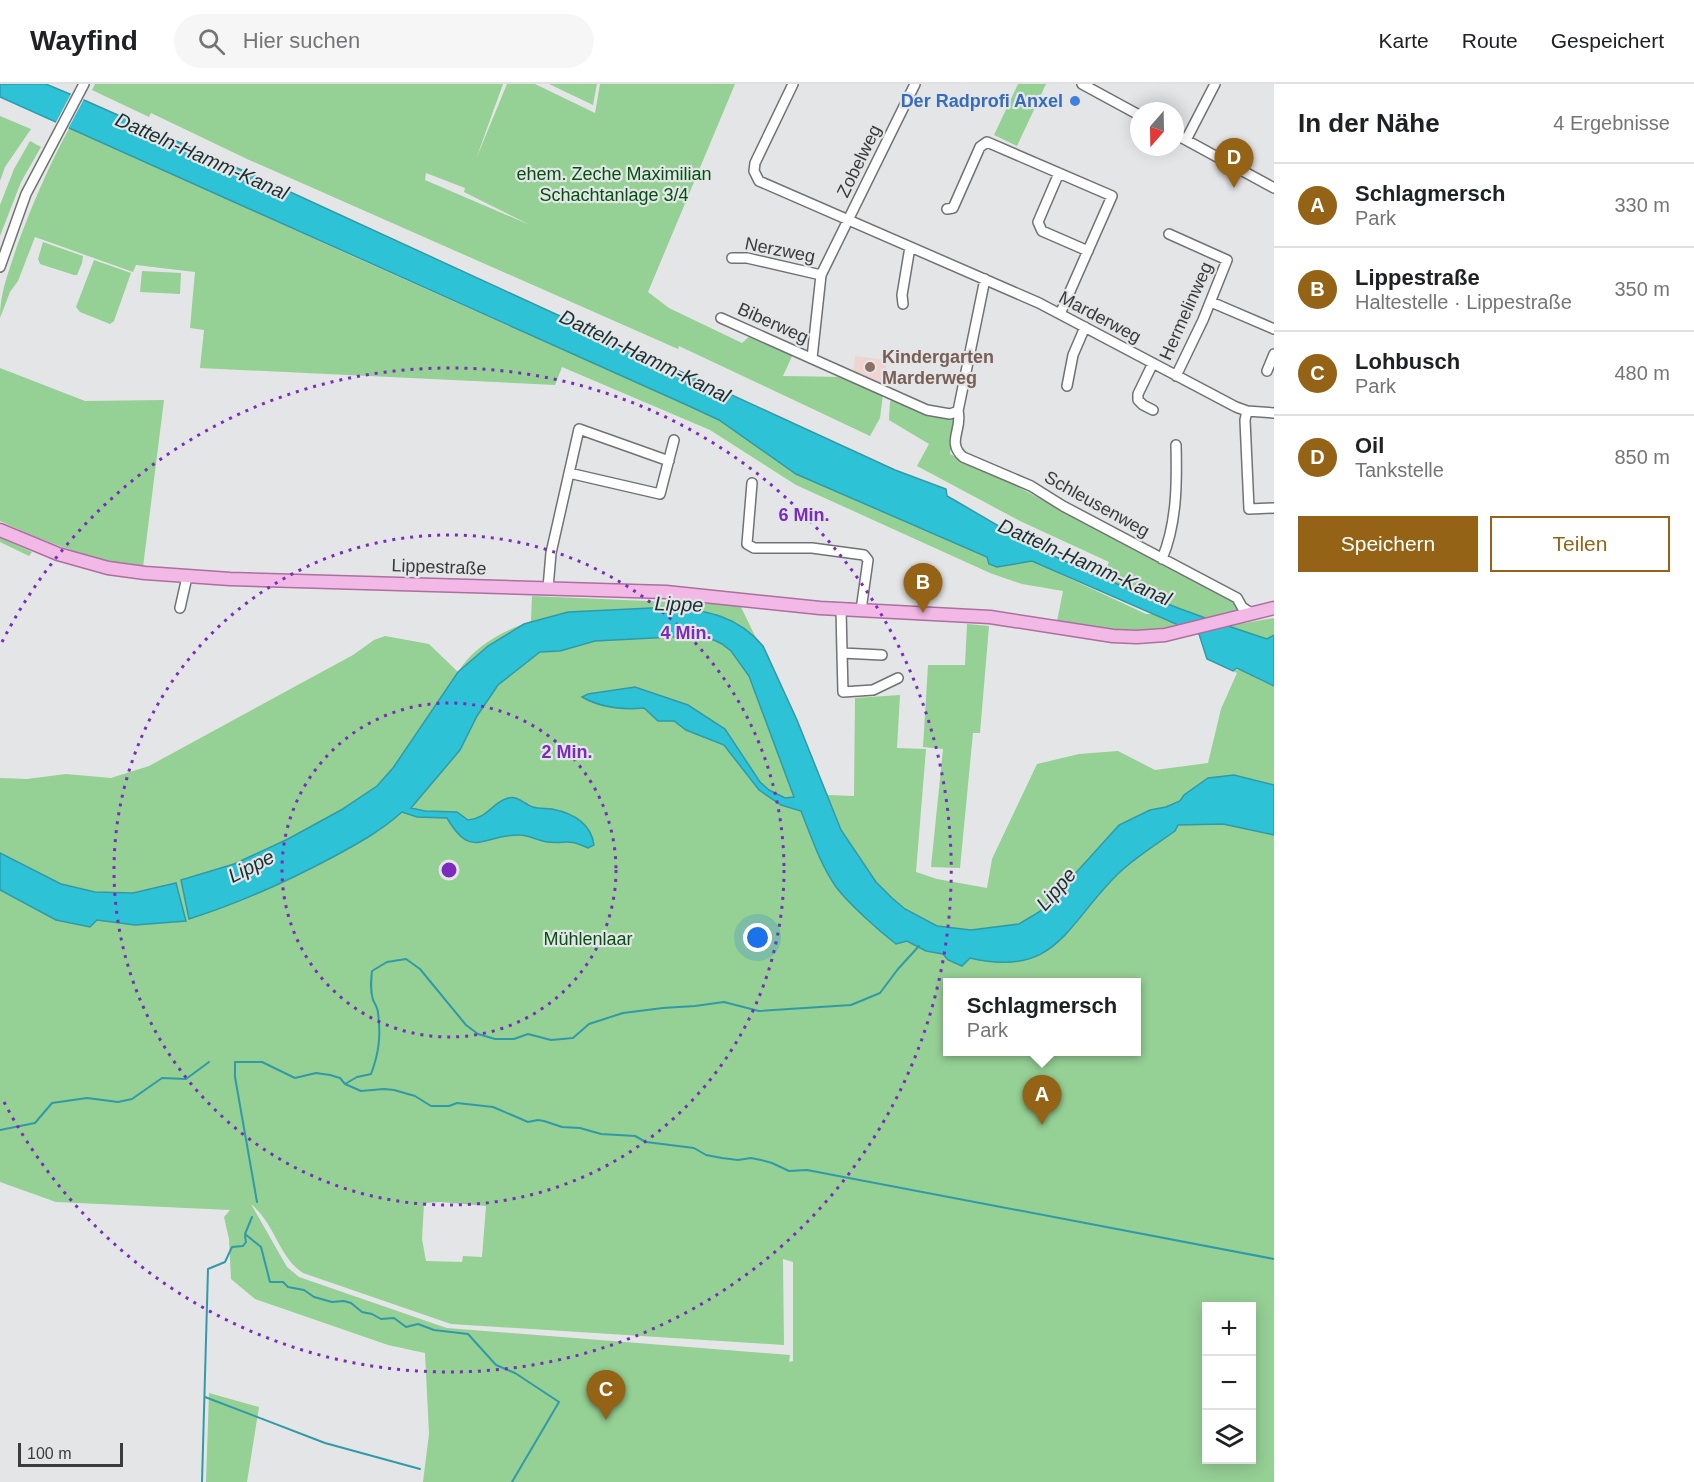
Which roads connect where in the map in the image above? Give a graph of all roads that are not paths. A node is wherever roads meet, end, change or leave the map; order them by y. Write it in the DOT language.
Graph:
graph roads {
  1 [pos="793,84"];
  2 [pos="915,84"];
  3 [pos="1082,84"];
  4 [pos="1215,84"];
  5 [pos="83,85"];
  6 [pos="1130,110"];
  7 [pos="1186,140"];
  8 [pos="1059,173"];
  9 [pos="1274,188"];
  10 [pos="947,209"];
  11 [pos="849,220"];
  12 [pos="1169,234"];
  13 [pos="910,247"];
  14 [pos="1088,251"];
  15 [pos="732,258"];
  16 [pos="0,267"];
  17 [pos="821,275"];
  18 [pos="985,279"];
  19 [pos="1211,302"];
  20 [pos="903,304"];
  21 [pos="1060,314"];
  22 [pos="721,318"];
  23 [pos="1085,327"];
  24 [pos="1274,329"];
  25 [pos="1274,354"];
  26 [pos="812,358"];
  27 [pos="1153,363"];
  28 [pos="1267,371"];
  29 [pos="1176,376"];
  30 [pos="1067,386"];
  31 [pos="1153,410"];
  32 [pos="958,411"];
  33 [pos="1247,411"];
  34 [pos="1274,412"];
  35 [pos="674,440"];
  36 [pos="1176,445"];
  37 [pos="669,461"];
  38 [pos="569,473"];
  39 [pos="752,483"];
  40 [pos="1274,508"];
  41 [pos="0,530"];
  42 [pos="1162,559"];
  43 [pos="187,577"];
  44 [pos="548,588"];
  45 [pos="180,608"];
  46 [pos="1274,608"];
  47 [pos="841,609"];
  48 [pos="861,610"];
  49 [pos="1251,613"];
  50 [pos="842,653"];
  51 [pos="882,655"];
  52 [pos="898,678"];
  1 -- 11 [label="street, Marderweg"];
  2 -- 11 [label="street, Zobelweg"];
  3 -- 6 [label="street"];
  4 -- 7 [label="street"];
  5 -- 16 [label="street"];
  7 -- 9 [label="street"];
  8 -- 10 [label="street"];
  8 -- 14 [label="street"];
  8 -- 14 [label="street"];
  11 -- 13 [label="street, Marderweg"];
  11 -- 17 [label="street, Biberweg"];
  12 -- 19 [label="street, Hermelinweg"];
  13 -- 18 [label="street, Marderweg"];
  13 -- 20 [label="street"];
  14 -- 21 [label="street"];
  15 -- 17 [label="street, Nerzweg"];
  17 -- 26 [label="street, Biberweg"];
  18 -- 21 [label="street, Marderweg"];
  18 -- 32 [label="street"];
  19 -- 24 [label="street"];
  19 -- 29 [label="street, Hermelinweg"];
  21 -- 23 [label="street, Marderweg"];
  22 -- 26 [label="street, Biberweg"];
  23 -- 27 [label="street, Marderweg"];
  23 -- 30 [label="street"];
  25 -- 28 [label="street"];
  26 -- 32 [label="street, Biberweg"];
  27 -- 29 [label="street, Marderweg"];
  27 -- 31 [label="street"];
  29 -- 33 [label="street, Marderweg"];
  32 -- 42 [label="street, Schleusenweg"];
  33 -- 34 [label="street, Marderweg"];
  33 -- 40 [label="street"];
  35 -- 37 [label="street"];
  36 -- 42 [label="street"];
  37 -- 38 [label="street"];
  37 -- 38 [label="street"];
  38 -- 44 [label="street"];
  39 -- 48 [label="street"];
  41 -- 43 [label="main road, Lippestraße"];
  42 -- 49 [label="street, Schleusenweg"];
  43 -- 44 [label="main road, Lippestraße"];
  43 -- 45 [label="street"];
  44 -- 47 [label="main road, Lippestraße"];
  46 -- 49 [label="main road, Lippestraße"];
  47 -- 48 [label="main road, Lippestraße"];
  47 -- 50 [label="street"];
  48 -- 49 [label="main road, Lippestraße"];
  50 -- 51 [label="street"];
  50 -- 52 [label="street"];
}
